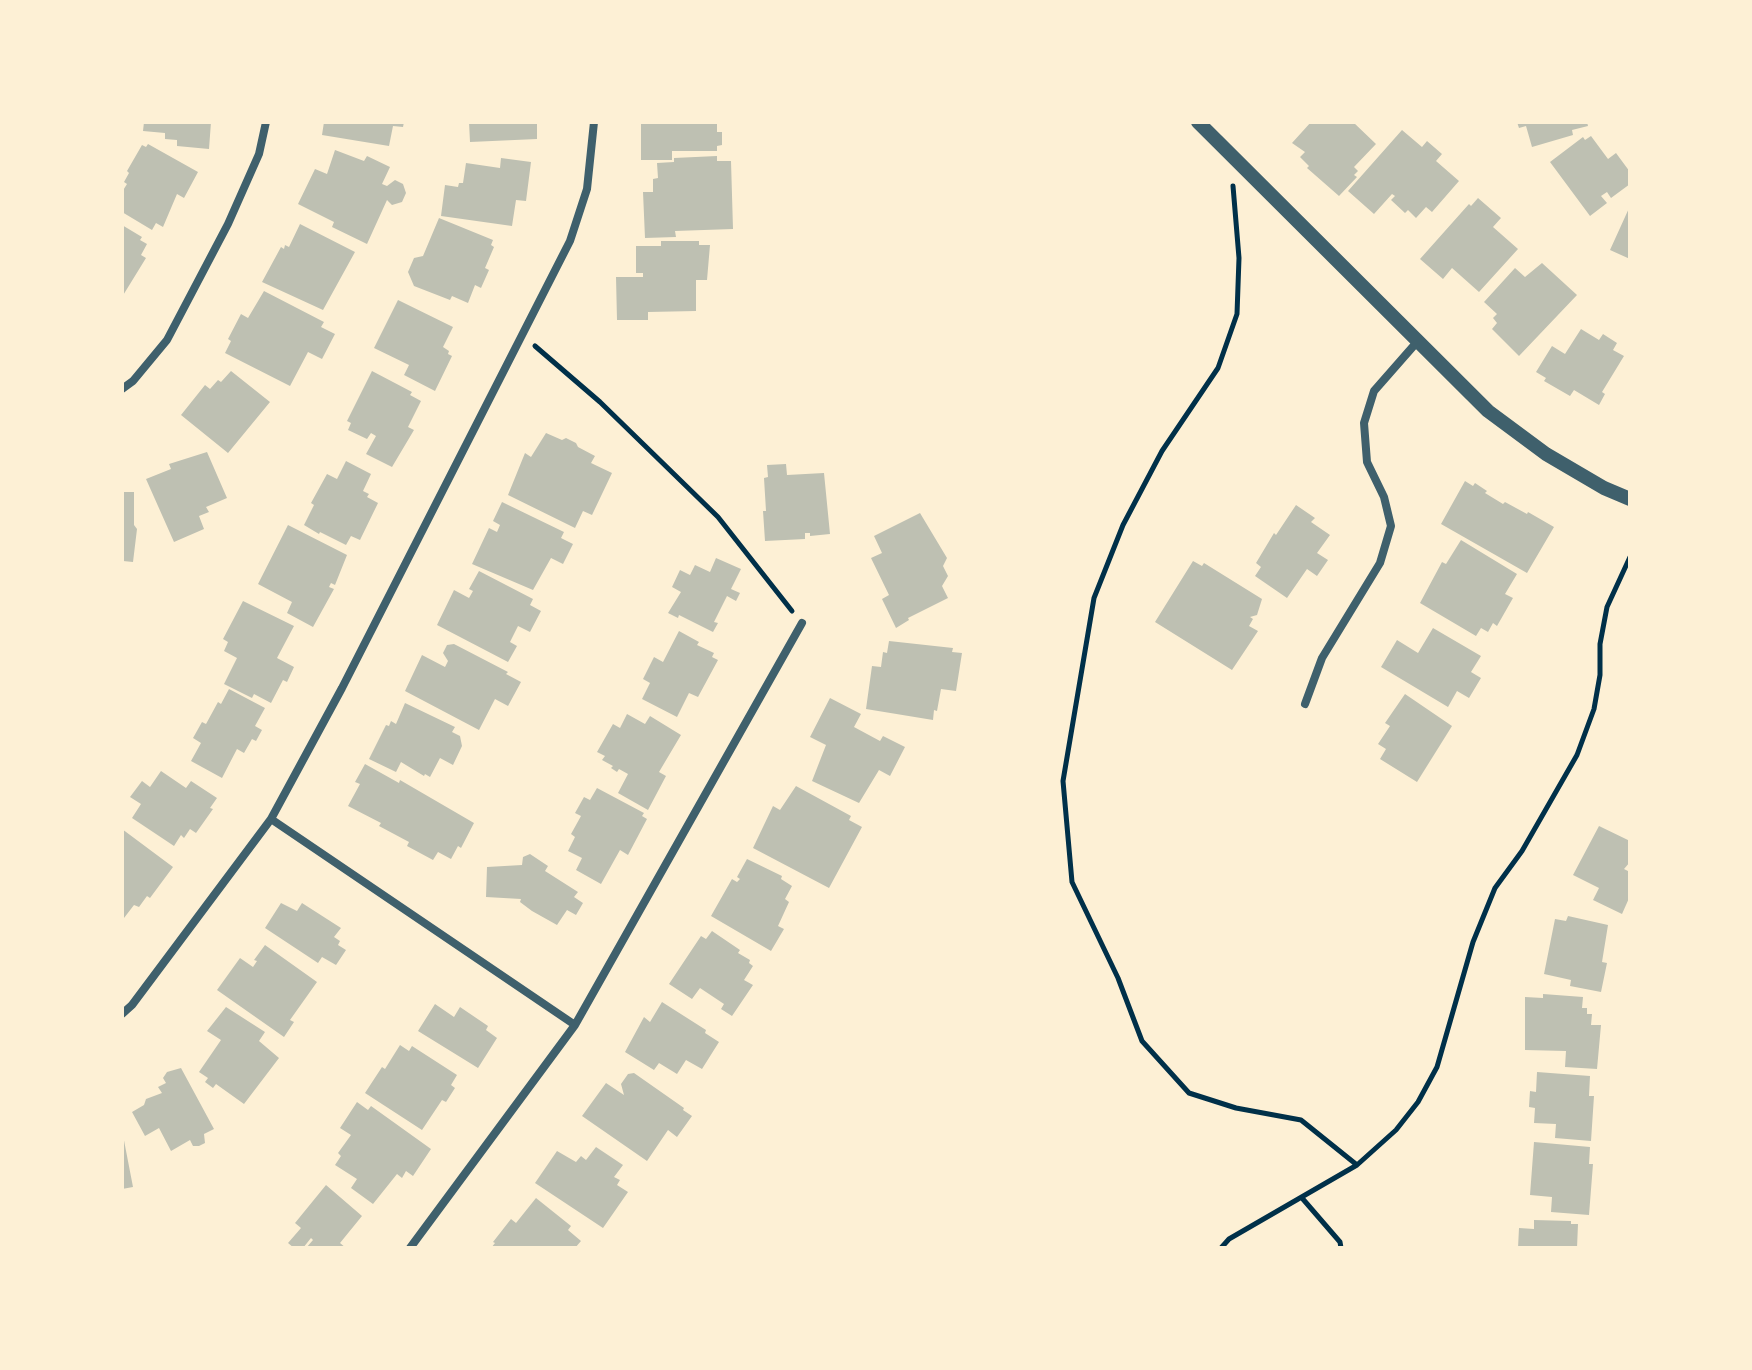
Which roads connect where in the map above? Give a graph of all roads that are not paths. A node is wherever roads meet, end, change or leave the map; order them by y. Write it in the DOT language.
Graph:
graph roads {
  1 [pos="266,122"];
  2 [pos="594,122"];
  3 [pos="1198,122"];
  4 [pos="1417,342"];
  5 [pos="122,389"];
  6 [pos="1630,499"];
  7 [pos="802,623"];
  8 [pos="1305,704"];
  9 [pos="271,819"];
  10 [pos="122,1014"];
  11 [pos="575,1025"];
  12 [pos="410,1248"];
  1 -- 5 [label="street"];
  2 -- 9 [label="street"];
  3 -- 4 [label="street"];
  4 -- 6 [label="street"];
  4 -- 8 [label="street"];
  7 -- 11 [label="street"];
  9 -- 10 [label="street"];
  9 -- 11 [label="street"];
  11 -- 12 [label="street"];
}
